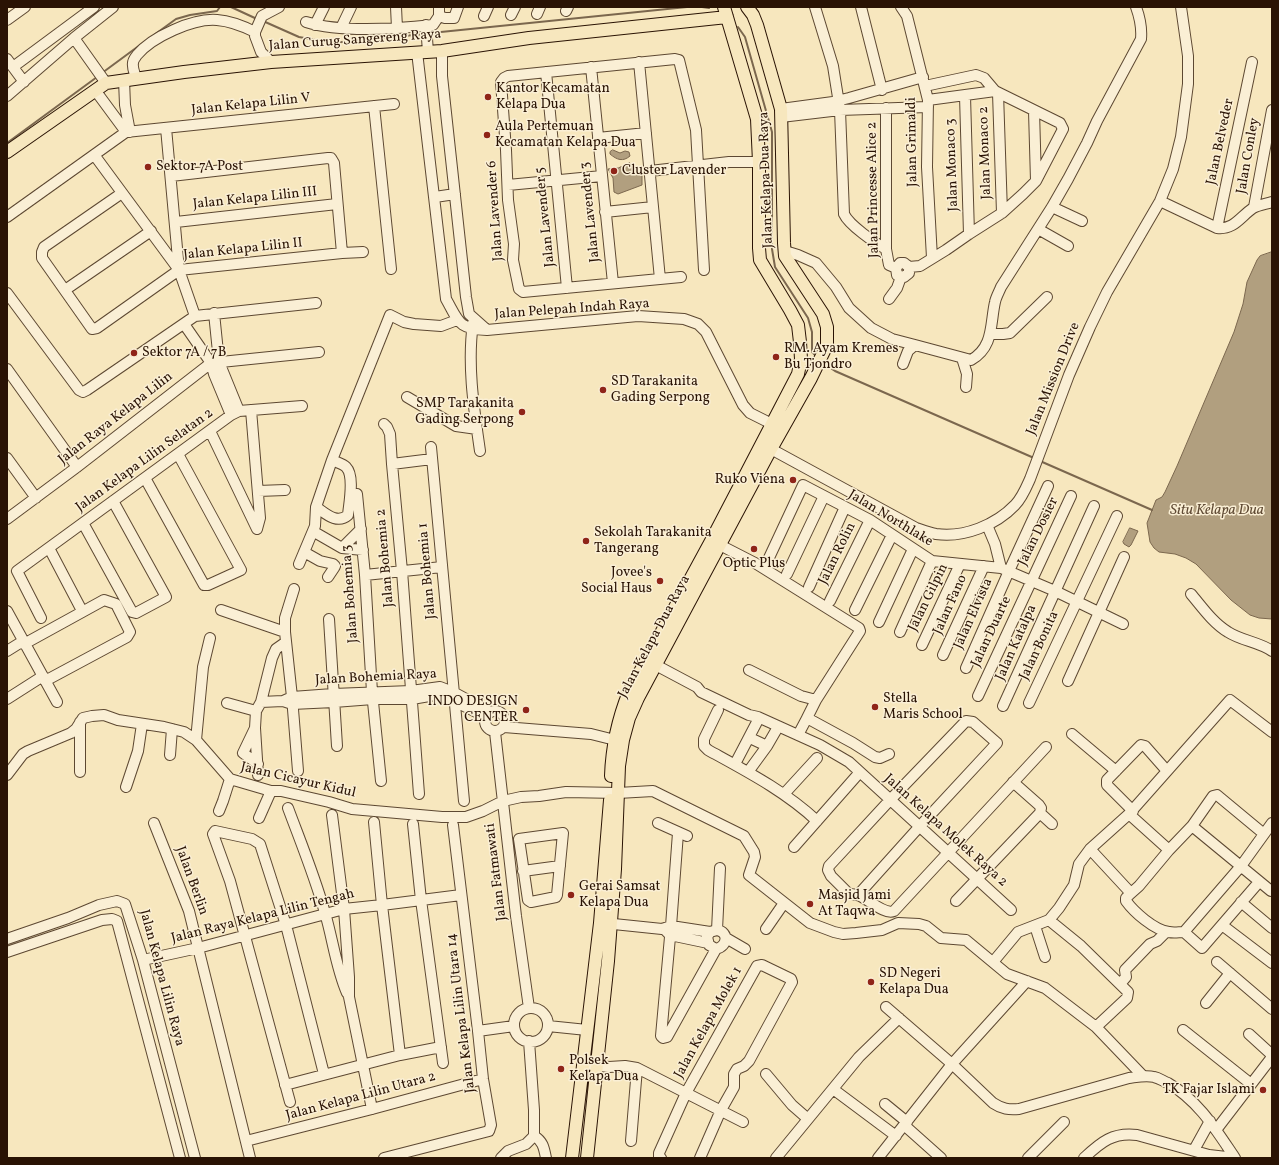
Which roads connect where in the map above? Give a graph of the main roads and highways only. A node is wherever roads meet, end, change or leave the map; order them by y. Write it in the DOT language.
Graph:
graph roads {
  1 [pos="746,7"];
  2 [pos="726,12"];
  3 [pos="7,152"];
  4 [pos="798,374"];
  5 [pos="810,380"];
  6 [pos="716,543"];
  7 [pos="651,662"];
  8 [pos="614,792"];
  9 [pos="606,923"];
  10 [pos="572,1158"];
  11 [pos="587,1158"];
  1 -- 5 [label="main road, Jalan Kelapa Dua Raya"];
  2 -- 3 [label="main road, Jalan Curug Sangereng Raya"];
  2 -- 4 [label="main road, Jalan Kelapa Dua Raya"];
  4 -- 5 [label="main road"];
  4 -- 6 [label="main road, Jalan Kelapa Dua Raya"];
  5 -- 6 [label="main road, Jalan Kelapa Dua Raya"];
  6 -- 7 [label="main road, Jalan Kelapa Dua Raya"];
  7 -- 8 [label="main road, Jalan Kelapa Dua Raya"];
  7 -- 8 [label="main road, Jalan Kelapa Dua Raya"];
  8 -- 9 [label="main road, Jalan Kelapa Dua Raya"];
  9 -- 10 [label="main road, Jalan Kelapa Dua Raya"];
  9 -- 11 [label="main road, Jalan Kelapa Dua Raya"];
}
